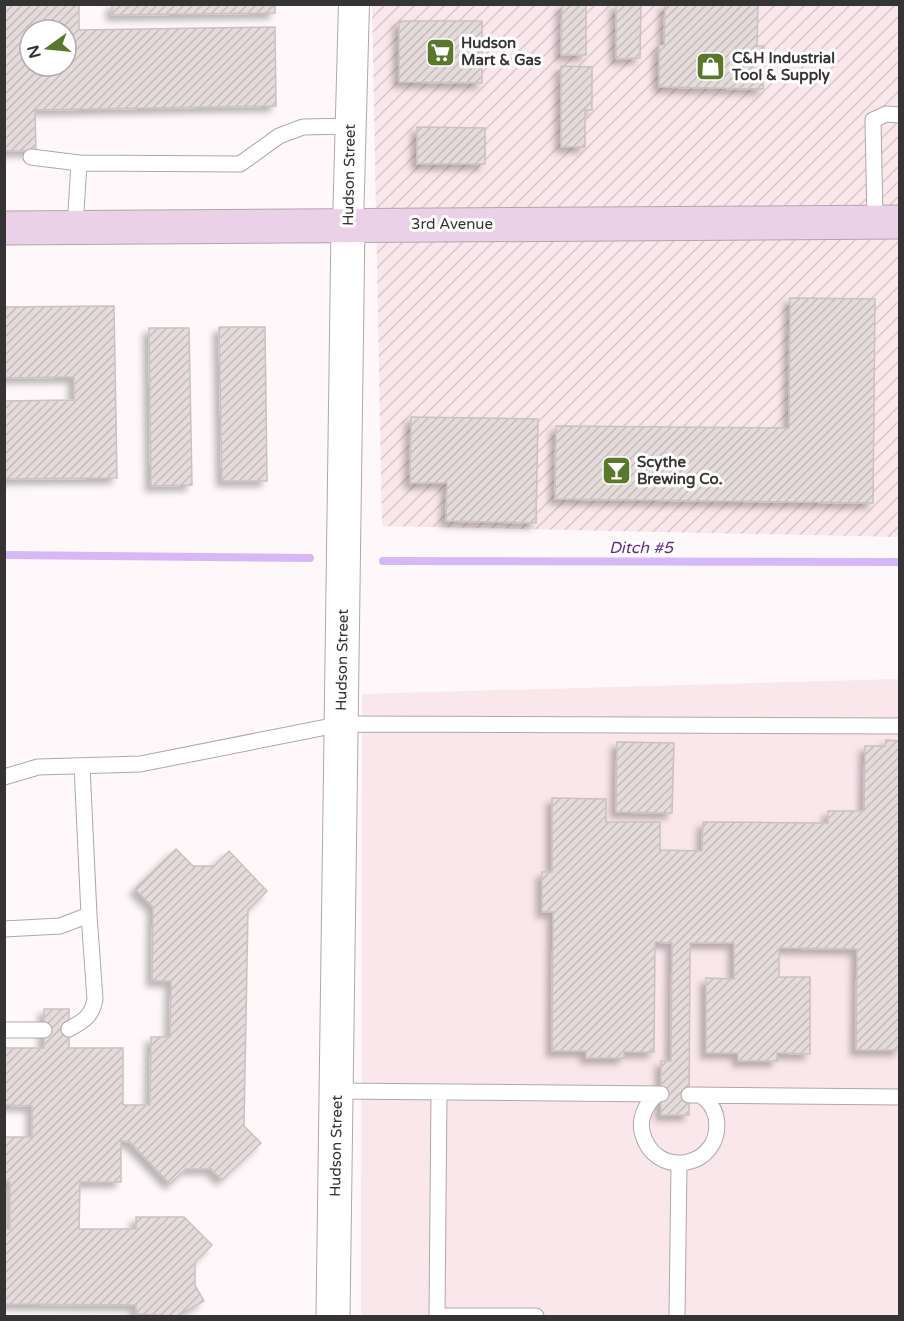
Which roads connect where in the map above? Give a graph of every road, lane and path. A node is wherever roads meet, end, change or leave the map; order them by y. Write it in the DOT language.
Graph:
graph roads {
  1 [pos="354,4"];
  2 [pos="900,115"];
  3 [pos="350,126"];
  4 [pos="32,157"];
  5 [pos="79,163"];
  6 [pos="887,222"];
  7 [pos="348,225"];
  8 [pos="4,228"];
  9 [pos="75,228"];
  10 [pos="342,724"];
  11 [pos="900,726"];
  12 [pos="82,766"];
  13 [pos="4,777"];
  14 [pos="89,915"];
  15 [pos="4,929"];
  16 [pos="69,1029"];
  17 [pos="4,1030"];
  18 [pos="44,1030"];
  19 [pos="336,1091"];
  20 [pos="439,1092"];
  21 [pos="900,1097"];
  22 [pos="679,1164"];
  23 [pos="333,1317"];
  24 [pos="536,1317"];
  25 [pos="677,1317"];
  1 -- 3 [label="street, Hudson Street"];
  2 -- 6 [label="lane"];
  3 -- 5 [label="lane"];
  3 -- 7 [label="street, Hudson Street"];
  4 -- 5 [label="lane"];
  5 -- 9 [label="lane"];
  6 -- 7 [label="main road, 3rd Avenue"];
  7 -- 9 [label="main road, 3rd Avenue"];
  7 -- 10 [label="street, Hudson Street"];
  8 -- 9 [label="main road, 3rd Avenue"];
  10 -- 11 [label="lane"];
  10 -- 12 [label="lane"];
  10 -- 19 [label="street, Hudson Street"];
  12 -- 13 [label="lane"];
  12 -- 14 [label="lane"];
  14 -- 15 [label="lane"];
  14 -- 16 [label="lane"];
  17 -- 18 [label="lane"];
  19 -- 20 [label="lane"];
  19 -- 23 [label="street, Hudson Street"];
  20 -- 22 [label="lane"];
  20 -- 24 [label="lane"];
  21 -- 22 [label="lane"];
  22 -- 25 [label="lane"];
}
